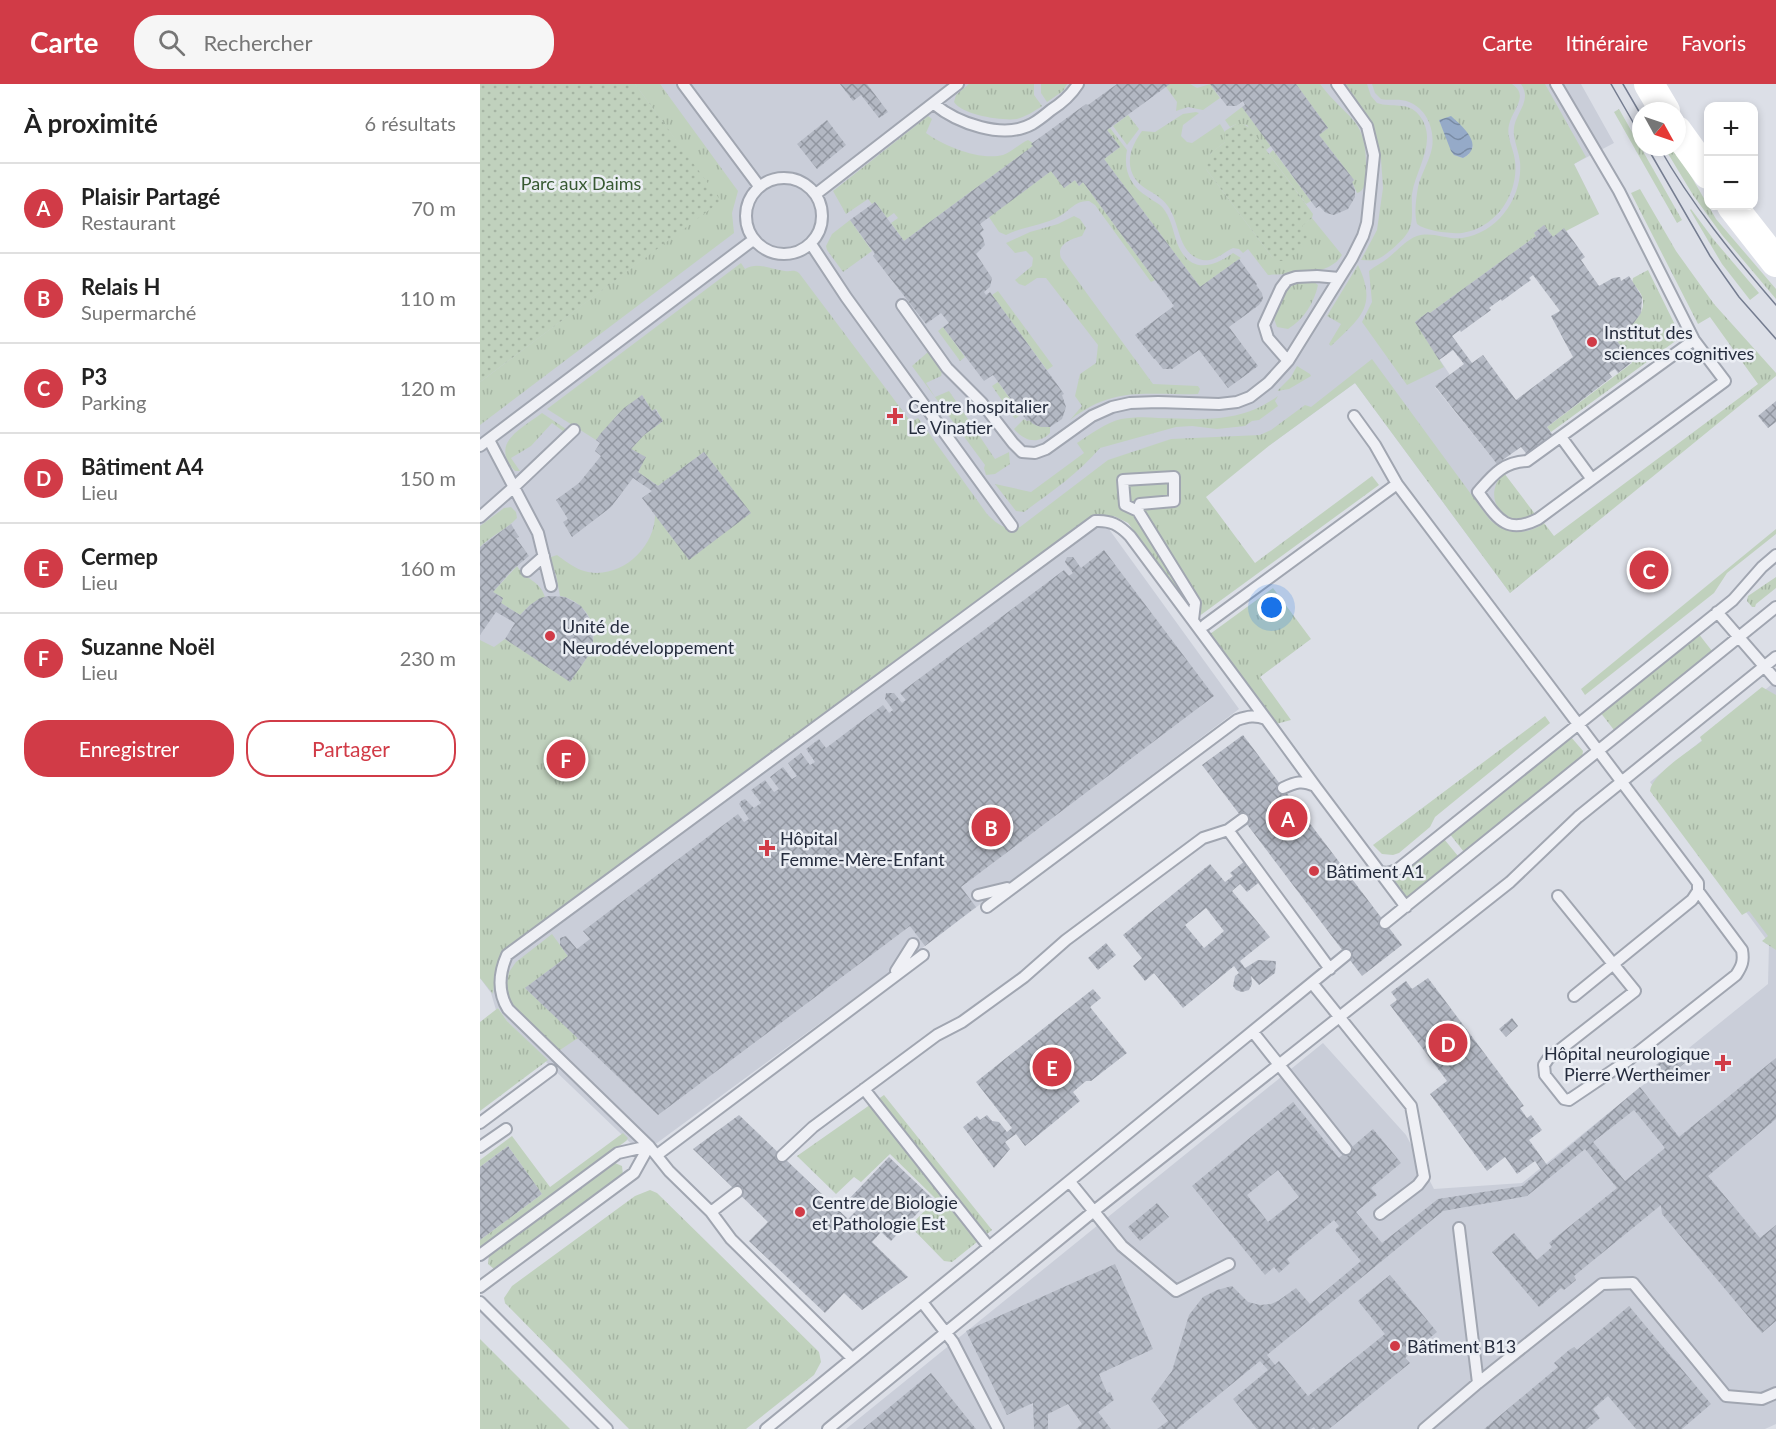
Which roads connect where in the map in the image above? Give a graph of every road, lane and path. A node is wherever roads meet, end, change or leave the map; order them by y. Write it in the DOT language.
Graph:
graph roads {
  1 [pos="682,84"];
  2 [pos="958,84"];
  3 [pos="1078,84"];
  4 [pos="1337,84"];
  5 [pos="1556,84"];
  6 [pos="1649,84"];
  7 [pos="1660,102"];
  8 [pos="934,104"];
  9 [pos="1686,143"];
  10 [pos="1704,168"];
  11 [pos="759,186"];
  12 [pos="816,194"];
  13 [pos="1735,210"];
  14 [pos="753,240"];
  15 [pos="810,244"];
  16 [pos="1776,262"];
  17 [pos="1339,278"];
  18 [pos="902,305"];
  19 [pos="1694,340"];
  20 [pos="1288,361"];
  21 [pos="1354,416"];
  22 [pos="574,430"];
  23 [pos="1561,437"];
  24 [pos="484,443"];
  25 [pos="1591,478"];
  26 [pos="1397,484"];
  27 [pos="514,487"];
  28 [pos="1138,511"];
  29 [pos="480,517"];
  30 [pos="1012,526"];
  31 [pos="1776,555"];
  32 [pos="544,556"];
  33 [pos="528,571"];
  34 [pos="551,586"];
  35 [pos="1776,607"];
  36 [pos="1717,612"];
  37 [pos="1193,620"];
  38 [pos="1205,624"];
  39 [pos="1739,637"];
  40 [pos="1776,657"];
  41 [pos="1763,667"];
  42 [pos="1776,680"];
  43 [pos="1266,719"];
  44 [pos="1577,725"];
  45 [pos="1598,752"];
  46 [pos="1621,782"];
  47 [pos="1315,786"];
  48 [pos="1283,788"];
  49 [pos="1243,819"];
  50 [pos="1228,830"];
  51 [pos="1378,872"];
  52 [pos="1013,887"];
  53 [pos="1698,891"];
  54 [pos="978,895"];
  55 [pos="1558,896"];
  56 [pos="987,907"];
  57 [pos="1406,907"];
  58 [pos="1385,923"];
  59 [pos="914,944"];
  60 [pos="923,955"];
  61 [pos="1346,955"];
  62 [pos="1614,964"];
  63 [pos="1330,969"];
  64 [pos="891,979"];
  65 [pos="1312,983"];
  66 [pos="1574,996"];
  67 [pos="1339,1017"];
  68 [pos="1253,1032"];
  69 [pos="1279,1065"];
  70 [pos="551,1070"];
  71 [pos="864,1089"];
  72 [pos="480,1122"];
  73 [pos="506,1129"];
  74 [pos="649,1146"];
  75 [pos="480,1148"];
  76 [pos="1346,1149"];
  77 [pos="657,1155"];
  78 [pos="782,1156"];
  79 [pos="1070,1182"];
  80 [pos="737,1192"];
  81 [pos="711,1212"];
  82 [pos="1094,1212"];
  83 [pos="1380,1214"];
  84 [pos="1460,1228"];
  85 [pos="989,1247"];
  86 [pos="480,1255"];
  87 [pos="1229,1264"];
  88 [pos="480,1287"];
  89 [pos="480,1302"];
  90 [pos="922,1302"];
  91 [pos="946,1333"];
  92 [pos="852,1358"];
  93 [pos="1478,1383"];
  94 [pos="1776,1393"];
  95 [pos="607,1429"];
  96 [pos="766,1429"];
  97 [pos="828,1429"];
  98 [pos="998,1429"];
  99 [pos="1424,1429"];
  1 -- 11 [label="lane"];
  2 -- 8 [label="lane"];
  3 -- 8 [label="lane"];
  4 -- 17 [label="lane"];
  5 -- 19 [label="lane"];
  6 -- 7 [label="main road"];
  8 -- 12 [label="lane"];
  9 -- 10 [label="main road"];
  11 -- 12 [label="lane"];
  11 -- 14 [label="lane"];
  12 -- 15 [label="lane"];
  13 -- 16 [label="main road"];
  14 -- 15 [label="lane"];
  14 -- 24 [label="lane"];
  15 -- 30 [label="lane"];
  17 -- 20 [label="lane"];
  17 -- 20 [label="lane"];
  18 -- 20 [label="lane"];
  19 -- 23 [label="lane"];
  19 -- 25 [label="lane"];
  21 -- 26 [label="lane"];
  22 -- 27 [label="lane"];
  23 -- 25 [label="lane"];
  23 -- 25 [label="lane"];
  24 -- 27 [label="lane"];
  26 -- 38 [label="lane"];
  26 -- 44 [label="lane"];
  27 -- 29 [label="lane"];
  27 -- 32 [label="lane"];
  28 -- 28 [label="lane"];
  28 -- 37 [label="lane"];
  31 -- 36 [label="lane"];
  32 -- 33 [label="lane"];
  32 -- 34 [label="lane"];
  35 -- 39 [label="lane"];
  36 -- 39 [label="lane"];
  36 -- 44 [label="lane"];
  37 -- 43 [label="lane"];
  37 -- 74 [label="lane"];
  39 -- 41 [label="lane"];
  39 -- 45 [label="lane"];
  40 -- 41 [label="lane"];
  41 -- 42 [label="lane"];
  41 -- 46 [label="lane"];
  43 -- 47 [label="lane"];
  43 -- 52 [label="lane"];
  44 -- 45 [label="lane"];
  44 -- 51 [label="lane"];
  45 -- 46 [label="lane"];
  45 -- 57 [label="lane"];
  46 -- 53 [label="lane"];
  46 -- 67 [label="lane"];
  47 -- 48 [label="lane"];
  47 -- 51 [label="lane"];
  49 -- 50 [label="lane"];
  50 -- 63 [label="lane"];
  50 -- 71 [label="lane"];
  51 -- 57 [label="lane"];
  52 -- 54 [label="lane"];
  52 -- 56 [label="lane"];
  53 -- 62 [label="lane"];
  53 -- 62 [label="lane"];
  55 -- 62 [label="lane"];
  57 -- 58 [label="lane"];
  59 -- 64 [label="lane"];
  60 -- 64 [label="lane"];
  61 -- 63 [label="lane"];
  62 -- 66 [label="lane"];
  63 -- 65 [label="lane"];
  64 -- 77 [label="lane"];
  65 -- 67 [label="lane"];
  65 -- 68 [label="lane"];
  67 -- 69 [label="lane"];
  67 -- 83 [label="lane"];
  68 -- 69 [label="lane"];
  68 -- 79 [label="lane"];
  69 -- 76 [label="lane"];
  69 -- 82 [label="lane"];
  70 -- 72 [label="lane"];
  71 -- 78 [label="lane"];
  71 -- 85 [label="lane"];
  73 -- 75 [label="lane"];
  74 -- 77 [label="lane"];
  74 -- 86 [label="lane"];
  74 -- 88 [label="lane"];
  77 -- 81 [label="lane"];
  79 -- 82 [label="lane"];
  79 -- 85 [label="lane"];
  80 -- 81 [label="lane"];
  81 -- 92 [label="lane"];
  82 -- 87 [label="lane"];
  82 -- 91 [label="lane"];
  84 -- 93 [label="lane"];
  85 -- 90 [label="lane"];
  89 -- 95 [label="lane"];
  90 -- 91 [label="lane"];
  90 -- 92 [label="lane"];
  91 -- 97 [label="lane"];
  91 -- 98 [label="lane"];
  92 -- 96 [label="lane"];
  93 -- 94 [label="lane"];
  93 -- 99 [label="lane"];
}
